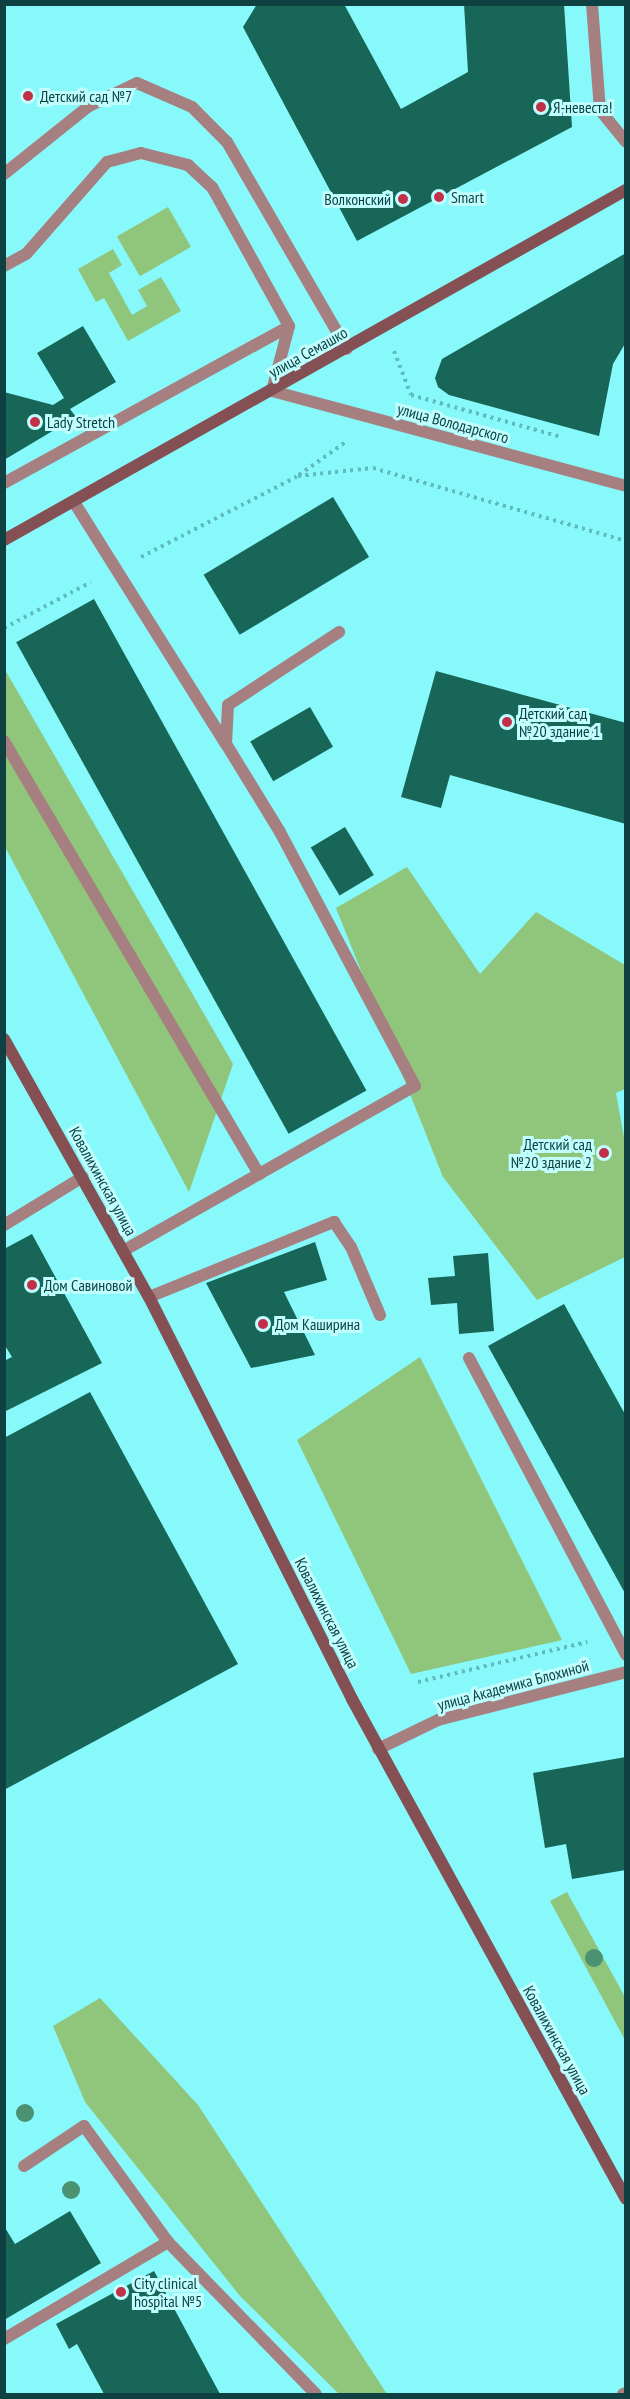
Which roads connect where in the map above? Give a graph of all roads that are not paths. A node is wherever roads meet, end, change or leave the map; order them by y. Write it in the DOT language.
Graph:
graph roads {
  1 [pos="592,4"];
  2 [pos="626,142"];
  3 [pos="4,174"];
  4 [pos="626,190"];
  5 [pos="4,266"];
  6 [pos="289,326"];
  7 [pos="347,349"];
  8 [pos="272,392"];
  9 [pos="4,483"];
  10 [pos="626,486"];
  11 [pos="74,502"];
  12 [pos="4,540"];
  13 [pos="339,632"];
  14 [pos="4,741"];
  15 [pos="226,744"];
  16 [pos="4,1039"];
  17 [pos="259,1174"];
  18 [pos="83,1176"];
  19 [pos="4,1225"];
  20 [pos="123,1251"];
  21 [pos="149,1297"];
  22 [pos="380,1315"];
  23 [pos="469,1358"];
  24 [pos="626,1655"];
  25 [pos="626,1672"];
  26 [pos="378,1749"];
  27 [pos="24,2166"];
  28 [pos="626,2199"];
  29 [pos="168,2242"];
  30 [pos="4,2339"];
  31 [pos="316,2394"];
  1 -- 2 [label="street"];
  3 -- 7 [label="street"];
  4 -- 7 [label="street, улица Семашко"];
  5 -- 6 [label="street"];
  6 -- 8 [label="street"];
  6 -- 9 [label="street"];
  7 -- 8 [label="street, улица Семашко"];
  8 -- 10 [label="street, улица Володарского"];
  8 -- 11 [label="street, улица Семашко"];
  11 -- 12 [label="street, улица Семашко"];
  11 -- 15 [label="street"];
  13 -- 15 [label="street"];
  14 -- 17 [label="street"];
  15 -- 17 [label="street"];
  16 -- 18 [label="street, Ковалихинская улица"];
  17 -- 20 [label="street"];
  18 -- 19 [label="street"];
  18 -- 20 [label="street, Ковалихинская улица"];
  20 -- 21 [label="street, Ковалихинская улица"];
  21 -- 22 [label="street"];
  21 -- 26 [label="street, Ковалихинская улица"];
  23 -- 24 [label="street"];
  25 -- 26 [label="street, улица Академика Блохиной"];
  26 -- 28 [label="street, Ковалихинская улица"];
  27 -- 29 [label="street"];
  29 -- 30 [label="street"];
  29 -- 31 [label="street"];
}
